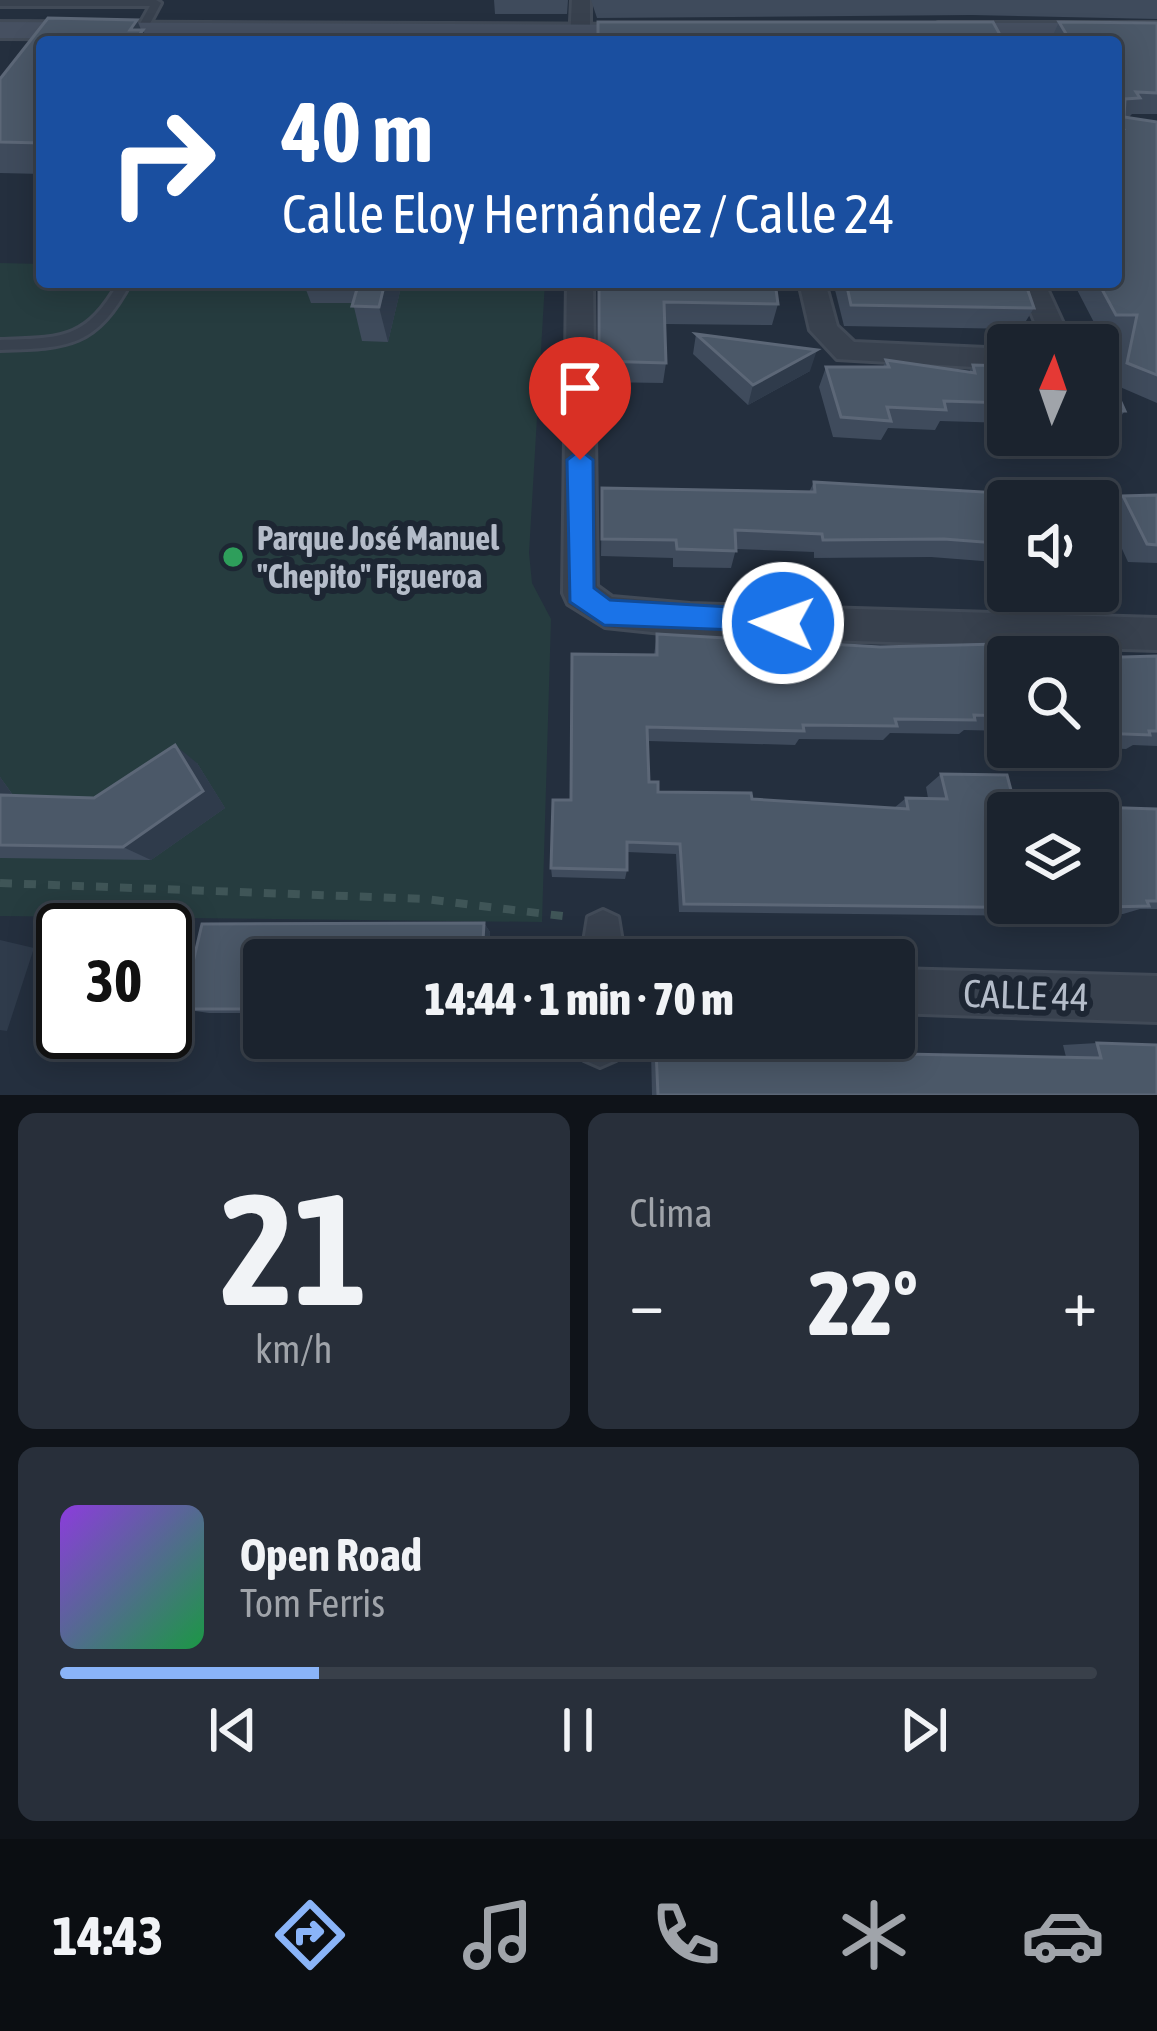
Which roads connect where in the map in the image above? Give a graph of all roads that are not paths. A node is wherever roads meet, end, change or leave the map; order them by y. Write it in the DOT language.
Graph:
graph roads {
  1 [pos="170,0"];
  2 [pos="580,0"];
  3 [pos="0,3"];
  4 [pos="156,3"];
  5 [pos="0,30"];
  6 [pos="141,31"];
  7 [pos="902,31"];
  8 [pos="1157,31"];
  9 [pos="694,32"];
  10 [pos="225,36"];
  11 [pos="580,36"];
  12 [pos="618,36"];
  13 [pos="1020,36"];
  14 [pos="121,288"];
  15 [pos="580,288"];
  16 [pos="814,288"];
  17 [pos="1034,288"];
  18 [pos="1050,324"];
  19 [pos="0,344"];
  20 [pos="987,358"];
  21 [pos="1157,634"];
  22 [pos="915,992"];
  23 [pos="1157,999"];
  1 -- 4 [label="lane"];
  2 -- 11 [label="street"];
  3 -- 4 [label="lane"];
  4 -- 6 [label="lane"];
  5 -- 6 [label="street"];
  6 -- 10 [label="street"];
  7 -- 13 [label="street"];
  8 -- 13 [label="street"];
  9 -- 12 [label="street"];
  14 -- 19 [label="lane"];
  15 -- 21 [label="street"];
  16 -- 20 [label="street"];
  17 -- 18 [label="street"];
  22 -- 23 [label="street, CALLE 44"];
}
